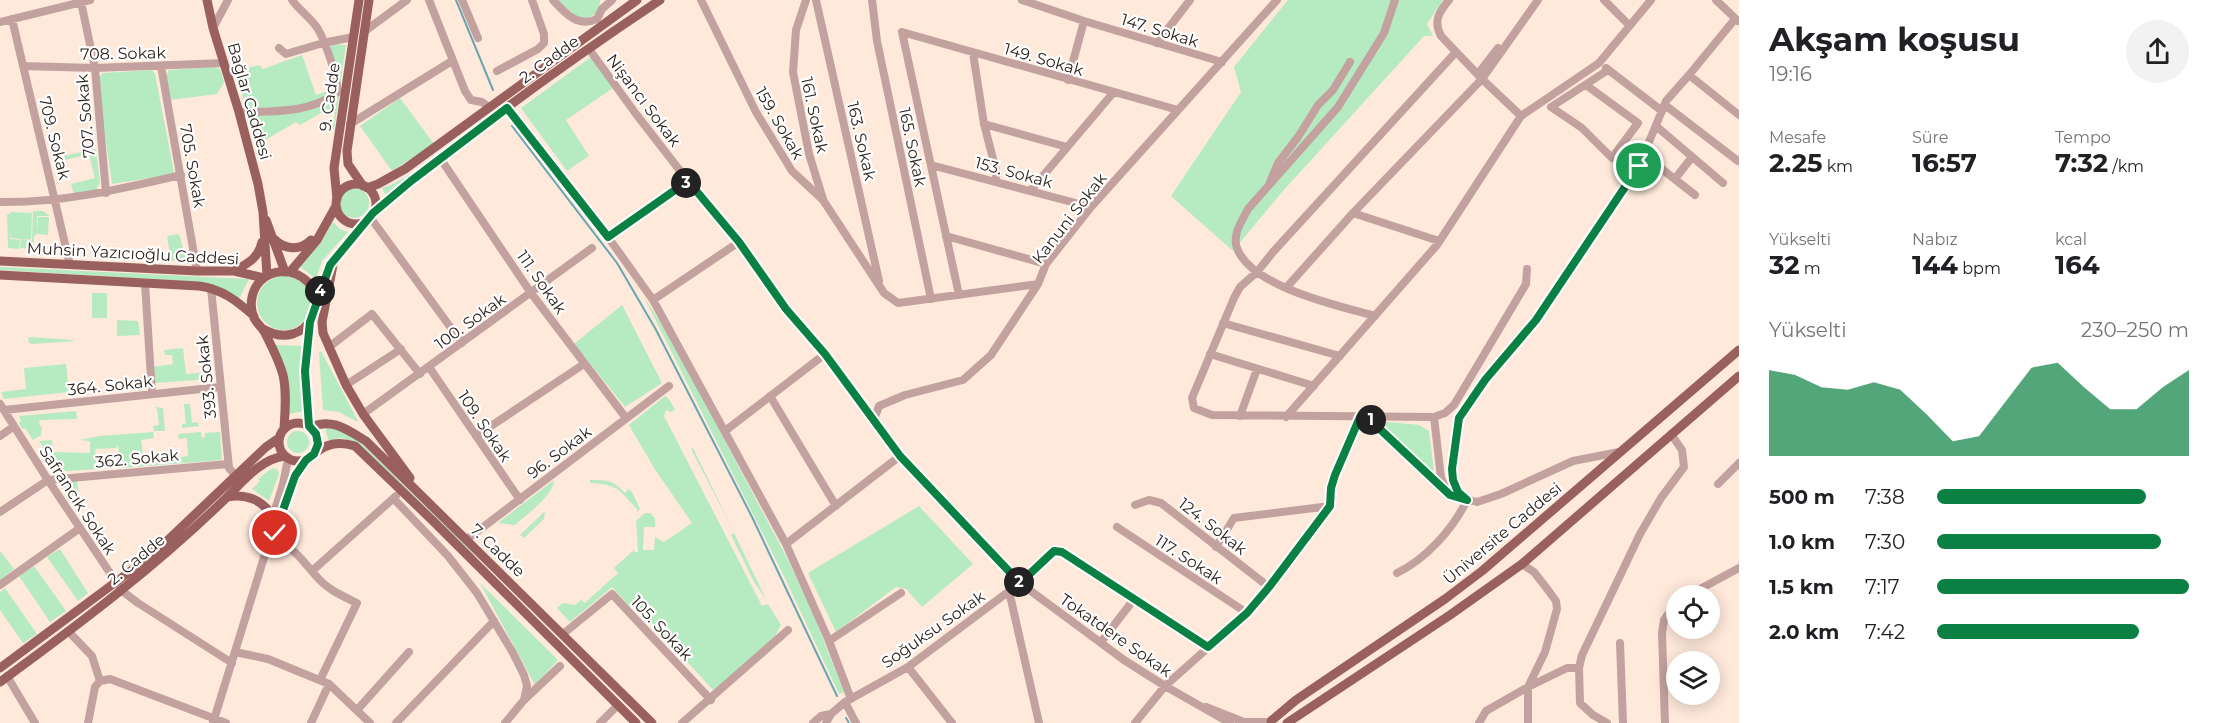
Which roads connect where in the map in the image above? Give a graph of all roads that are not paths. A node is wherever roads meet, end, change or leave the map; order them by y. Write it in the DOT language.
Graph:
graph roads {
  1 [pos="207,0"];
  2 [pos="228,0"];
  3 [pos="292,0"];
  4 [pos="358,0"];
  5 [pos="369,0"];
  6 [pos="407,0"];
  7 [pos="429,0"];
  8 [pos="462,0"];
  9 [pos="532,0"];
  10 [pos="553,0"];
  11 [pos="612,0"];
  12 [pos="637,0"];
  13 [pos="660,0"];
  14 [pos="701,0"];
  15 [pos="806,0"];
  16 [pos="816,0"];
  17 [pos="872,0"];
  18 [pos="1022,0"];
  19 [pos="1190,0"];
  20 [pos="1276,0"];
  21 [pos="1395,0"];
  22 [pos="1449,0"];
  23 [pos="1537,0"];
  24 [pos="1604,0"];
  25 [pos="1651,0"];
  26 [pos="1716,0"];
  27 [pos="86,1"];
  28 [pos="71,2"];
  29 [pos="602,4"];
  30 [pos="12,19"];
  31 [pos="1084,21"];
  32 [pos="1737,21"];
  33 [pos="0,22"];
  34 [pos="600,22"];
  35 [pos="1629,25"];
  36 [pos="213,28"];
  37 [pos="365,31"];
  38 [pos="353,37"];
  39 [pos="478,38"];
  40 [pos="323,43"];
  41 [pos="1157,43"];
  42 [pos="279,48"];
  43 [pos="589,49"];
  44 [pos="1456,52"];
  45 [pos="973,53"];
  46 [pos="452,61"];
  47 [pos="1222,62"];
  48 [pos="1350,62"];
  49 [pos="224,63"];
  50 [pos="1599,63"];
  51 [pos="23,66"];
  52 [pos="161,66"];
  53 [pos="94,68"];
  54 [pos="1608,70"];
  55 [pos="497,71"];
  56 [pos="1689,75"];
  57 [pos="1480,76"];
  58 [pos="1068,80"];
  59 [pos="1586,85"];
  60 [pos="1113,93"];
  61 [pos="489,107"];
  62 [pos="507,108"];
  63 [pos="1663,108"];
  64 [pos="1178,110"];
  65 [pos="239,111"];
  66 [pos="1521,116"];
  67 [pos="1739,116"];
  68 [pos="350,124"];
  69 [pos="984,124"];
  70 [pos="1656,126"];
  71 [pos="1067,147"];
  72 [pos="1644,155"];
  73 [pos="1692,157"];
  74 [pos="440,158"];
  75 [pos="1738,161"];
  76 [pos="931,165"];
  77 [pos="182,175"];
  78 [pos="1675,179"];
  79 [pos="995,180"];
  80 [pos="688,181"];
  81 [pos="1723,183"];
  82 [pos="1268,186"];
  83 [pos="365,187"];
  84 [pos="1031,190"];
  85 [pos="106,193"];
  86 [pos="1695,195"];
  87 [pos="823,200"];
  88 [pos="56,201"];
  89 [pos="0,202"];
  90 [pos="336,202"];
  91 [pos="1091,207"];
  92 [pos="1353,213"];
  93 [pos="370,217"];
  94 [pos="324,228"];
  95 [pos="946,236"];
  96 [pos="267,237"];
  97 [pos="608,237"];
  98 [pos="1439,241"];
  99 [pos="739,242"];
  100 [pos="592,248"];
  101 [pos="334,260"];
  102 [pos="0,261"];
  103 [pos="1046,264"];
  104 [pos="70,265"];
  105 [pos="1527,269"];
  106 [pos="197,271"];
  107 [pos="234,271"];
  108 [pos="288,272"];
  109 [pos="1257,272"];
  110 [pos="0,275"];
  111 [pos="265,277"];
  112 [pos="145,283"];
  113 [pos="1038,284"];
  114 [pos="212,288"];
  115 [pos="881,288"];
  116 [pos="1286,288"];
  117 [pos="531,293"];
  118 [pos="959,295"];
  119 [pos="931,299"];
  120 [pos="653,300"];
  121 [pos="316,305"];
  122 [pos="254,316"];
  123 [pos="1375,316"];
  124 [pos="310,322"];
  125 [pos="1223,323"];
  126 [pos="263,329"];
  127 [pos="462,344"];
  128 [pos="329,347"];
  129 [pos="401,349"];
  130 [pos="1739,350"];
  131 [pos="825,354"];
  132 [pos="1210,354"];
  133 [pos="1340,356"];
  134 [pos="584,364"];
  135 [pos="429,367"];
  136 [pos="1257,369"];
  137 [pos="420,374"];
  138 [pos="1739,376"];
  139 [pos="346,385"];
  140 [pos="669,386"];
  141 [pos="1314,386"];
  142 [pos="220,387"];
  143 [pos="152,394"];
  144 [pos="770,396"];
  145 [pos="2,407"];
  146 [pos="363,414"];
  147 [pos="1240,416"];
  148 [pos="1286,417"];
  149 [pos="1364,417"];
  150 [pos="1434,417"];
  151 [pos="626,418"];
  152 [pos="873,422"];
  153 [pos="13,427"];
  154 [pos="310,427"];
  155 [pos="725,431"];
  156 [pos="281,434"];
  157 [pos="1671,434"];
  158 [pos="0,436"];
  159 [pos="476,436"];
  160 [pos="1619,452"];
  161 [pos="900,456"];
  162 [pos="286,457"];
  163 [pos="310,457"];
  164 [pos="228,464"];
  165 [pos="1739,464"];
  166 [pos="236,476"];
  167 [pos="48,480"];
  168 [pos="1718,484"];
  169 [pos="402,491"];
  170 [pos="1450,495"];
  171 [pos="227,497"];
  172 [pos="424,497"];
  173 [pos="394,499"];
  174 [pos="519,500"];
  175 [pos="1467,500"];
  176 [pos="1135,505"];
  177 [pos="836,506"];
  178 [pos="1330,506"];
  179 [pos="0,512"];
  180 [pos="273,517"];
  181 [pos="1117,527"];
  182 [pos="80,528"];
  183 [pos="270,538"];
  184 [pos="466,540"];
  185 [pos="786,544"];
  186 [pos="1216,547"];
  187 [pos="1522,564"];
  188 [pos="1739,568"];
  189 [pos="312,571"];
  190 [pos="1398,573"];
  191 [pos="115,581"];
  192 [pos="1020,583"];
  193 [pos="0,585"];
  194 [pos="1707,585"];
  195 [pos="1269,587"];
  196 [pos="122,591"];
  197 [pos="1009,591"];
  198 [pos="901,593"];
  199 [pos="1135,598"];
  200 [pos="1247,613"];
  201 [pos="1666,617"];
  202 [pos="494,621"];
  203 [pos="788,630"];
  204 [pos="68,631"];
  205 [pos="563,634"];
  206 [pos="829,641"];
  207 [pos="1101,642"];
  208 [pos="1620,643"];
  209 [pos="1208,647"];
  210 [pos="235,652"];
  211 [pos="409,652"];
  212 [pos="232,663"];
  213 [pos="2,664"];
  214 [pos="560,666"];
  215 [pos="908,667"];
  216 [pos="1578,668"];
  217 [pos="4,679"];
  218 [pos="320,680"];
  219 [pos="100,681"];
  220 [pos="329,684"];
  221 [pos="1165,686"];
  222 [pos="1528,687"];
  223 [pos="524,700"];
  224 [pos="711,700"];
  225 [pos="848,700"];
  226 [pos="618,705"];
  227 [pos="1199,705"];
  228 [pos="358,709"];
  229 [pos="831,714"];
  230 [pos="213,720"];
  231 [pos="1268,722"];
  232 [pos="35,723"];
  233 [pos="88,723"];
  234 [pos="226,723"];
  235 [pos="311,723"];
  236 [pos="370,723"];
  237 [pos="396,723"];
  238 [pos="505,723"];
  239 [pos="600,723"];
  240 [pos="636,723"];
  241 [pos="652,723"];
  242 [pos="682,723"];
  243 [pos="813,723"];
  244 [pos="826,723"];
  245 [pos="834,723"];
  246 [pos="856,723"];
  247 [pos="952,723"];
  248 [pos="1039,723"];
  249 [pos="1135,723"];
  250 [pos="1230,723"];
  251 [pos="1287,723"];
  252 [pos="1479,723"];
  253 [pos="1528,723"];
  254 [pos="1607,723"];
  255 [pos="1623,723"];
  256 [pos="1665,723"];
  1 -- 36 [label="main road, Bağlar Caddesi"];
  2 -- 36 [label="street"];
  3 -- 40 [label="street"];
  4 -- 38 [label="main road, 9. Cadde"];
  5 -- 37 [label="main road, 9. Cadde"];
  6 -- 37 [label="street"];
  7 -- 46 [label="street"];
  8 -- 39 [label="street"];
  9 -- 55 [label="street"];
  10 -- 34 [label="street"];
  11 -- 29 [label="street"];
  12 -- 34 [label="main road, 2. Cadde"];
  13 -- 43 [label="main road, 2. Cadde"];
  14 -- 87 [label="street, 159. Sokak"];
  15 -- 87 [label="street, 161. Sokak"];
  16 -- 115 [label="street, 163. Sokak"];
  17 -- 119 [label="street, 165. Sokak"];
  18 -- 31 [label="street, 147. Sokak"];
  19 -- 41 [label="street"];
  20 -- 47 [label="street, Kanuni Sokak"];
  21 -- 82 [label="street"];
  22 -- 44 [label="street"];
  23 -- 57 [label="street"];
  24 -- 35 [label="street"];
  25 -- 35 [label="street"];
  26 -- 32 [label="street"];
  27 -- 28 [label="street"];
  27 -- 53 [label="street, 707. Sokak"];
  28 -- 30 [label="street"];
  29 -- 34 [label="street"];
  30 -- 33 [label="street"];
  30 -- 51 [label="street, 709. Sokak"];
  31 -- 41 [label="street, 147. Sokak"];
  31 -- 58 [label="street"];
  32 -- 56 [label="street"];
  34 -- 61 [label="main road, 2. Cadde"];
  35 -- 50 [label="street"];
  36 -- 49 [label="main road, Bağlar Caddesi"];
  37 -- 68 [label="main road, 9. Cadde"];
  38 -- 40 [label="street"];
  38 -- 90 [label="main road, 9. Cadde"];
  40 -- 42 [label="street"];
  40 -- 65 [label="street"];
  41 -- 47 [label="street, 147. Sokak"];
  43 -- 62 [label="main road, 2. Cadde"];
  43 -- 80 [label="street, Nişancı Sokak"];
  44 -- 57 [label="street"];
  44 -- 109 [label="street"];
  45 -- 58 [label="street, 149. Sokak"];
  45 -- 69 [label="street"];
  45 -- 76 [label="street, 149. Sokak"];
  46 -- 61 [label="street"];
  46 -- 68 [label="street"];
  47 -- 64 [label="street, Kanuni Sokak"];
  48 -- 82 [label="street"];
  49 -- 52 [label="street, 708. Sokak"];
  49 -- 65 [label="main road, Bağlar Caddesi"];
  50 -- 54 [label="street"];
  50 -- 66 [label="street"];
  51 -- 53 [label="street, 708. Sokak"];
  51 -- 88 [label="street, 709. Sokak"];
  52 -- 53 [label="street, 708. Sokak"];
  52 -- 77 [label="street, 705. Sokak"];
  53 -- 85 [label="street, 707. Sokak"];
  54 -- 59 [label="street"];
  54 -- 63 [label="street"];
  56 -- 63 [label="street"];
  56 -- 67 [label="street"];
  57 -- 66 [label="street"];
  57 -- 92 [label="street"];
  58 -- 60 [label="street, 149. Sokak"];
  59 -- 59 [label="street"];
  60 -- 64 [label="street, 149. Sokak"];
  60 -- 71 [label="street"];
  61 -- 83 [label="main road, 2. Cadde"];
  62 -- 74 [label="main road, 2. Cadde"];
  62 -- 97 [label="street"];
  63 -- 70 [label="street"];
  63 -- 75 [label="street"];
  64 -- 91 [label="street, Kanuni Sokak"];
  65 -- 96 [label="main road, Bağlar Caddesi"];
  66 -- 98 [label="street"];
  68 -- 83 [label="main road, 9. Cadde"];
  69 -- 71 [label="street"];
  69 -- 79 [label="street"];
  70 -- 72 [label="street"];
  70 -- 73 [label="street"];
  71 -- 84 [label="street"];
  72 -- 78 [label="street"];
  72 -- 175 [label="street"];
  73 -- 78 [label="street"];
  73 -- 81 [label="street"];
  74 -- 93 [label="main road, 2. Cadde"];
  74 -- 117 [label="street, 111. Sokak"];
  76 -- 79 [label="street, 153. Sokak"];
  76 -- 95 [label="street"];
  77 -- 85 [label="street"];
  77 -- 106 [label="street, 705. Sokak"];
  78 -- 86 [label="street"];
  79 -- 84 [label="street, 153. Sokak"];
  80 -- 97 [label="street"];
  80 -- 99 [label="street, Nişancı Sokak"];
  82 -- 109 [label="street"];
  83 -- 90 [label="main road"];
  83 -- 93 [label="main road"];
  84 -- 91 [label="street, 153. Sokak"];
  85 -- 88 [label="street"];
  87 -- 115 [label="street, 159. Sokak"];
  88 -- 89 [label="street"];
  88 -- 104 [label="street, 709. Sokak"];
  90 -- 93 [label="main road"];
  90 -- 94 [label="main road"];
  91 -- 103 [label="street, Kanuni Sokak"];
  92 -- 98 [label="street"];
  92 -- 116 [label="street"];
  93 -- 101 [label="main road, 2. Cadde"];
  93 -- 127 [label="street"];
  94 -- 96 [label="main road"];
  94 -- 108 [label="main road"];
  95 -- 103 [label="street"];
  95 -- 118 [label="street"];
  96 -- 107 [label="main road"];
  96 -- 108 [label="main road"];
  96 -- 111 [label="main road"];
  97 -- 120 [label="street"];
  98 -- 123 [label="street"];
  99 -- 120 [label="street"];
  99 -- 131 [label="street, Nişancı Sokak"];
  100 -- 117 [label="street, 100. Sokak"];
  101 -- 121 [label="main road"];
  101 -- 128 [label="main road"];
  102 -- 104 [label="main road, Muhsin Yazıcıoğlu Caddesi"];
  103 -- 113 [label="street, Kanuni Sokak"];
  104 -- 106 [label="main road, Muhsin Yazıcıoğlu Caddesi"];
  105 -- 150 [label="street"];
  106 -- 107 [label="main road, Muhsin Yazıcıoğlu Caddesi"];
  107 -- 111 [label="main road, Muhsin Yazıcıoğlu Caddesi"];
  108 -- 111 [label="main road"];
  108 -- 121 [label="main road"];
  109 -- 116 [label="street"];
  109 -- 125 [label="street"];
  110 -- 112 [label="main road, Muhsin Yazıcıoğlu Caddesi"];
  111 -- 122 [label="main road"];
  112 -- 114 [label="main road, Muhsin Yazıcıoğlu Caddesi"];
  112 -- 143 [label="street"];
  113 -- 118 [label="street"];
  113 -- 152 [label="street, Kanuni Sokak"];
  114 -- 122 [label="main road, Muhsin Yazıcıoğlu Caddesi"];
  114 -- 142 [label="street, 393. Sokak"];
  115 -- 119 [label="street, 159. Sokak"];
  116 -- 123 [label="street"];
  117 -- 127 [label="street, 100. Sokak"];
  117 -- 134 [label="street, 111. Sokak"];
  118 -- 119 [label="street"];
  120 -- 155 [label="street"];
  121 -- 124 [label="main road"];
  122 -- 126 [label="main road"];
  123 -- 133 [label="street"];
  124 -- 126 [label="main road"];
  124 -- 154 [label="main road"];
  125 -- 132 [label="street"];
  125 -- 133 [label="street"];
  126 -- 156 [label="main road"];
  127 -- 135 [label="street, 100. Sokak"];
  128 -- 129 [label="street"];
  128 -- 139 [label="main road"];
  129 -- 137 [label="street"];
  129 -- 139 [label="street"];
  130 -- 160 [label="main road, Üniversite Caddesi"];
  131 -- 144 [label="street"];
  131 -- 152 [label="street, Nişancı Sokak"];
  132 -- 136 [label="street"];
  132 -- 147 [label="street"];
  133 -- 141 [label="street"];
  134 -- 151 [label="street, 111. Sokak"];
  134 -- 159 [label="street"];
  135 -- 137 [label="street, 100. Sokak"];
  135 -- 159 [label="street, 109. Sokak"];
  136 -- 141 [label="street"];
  136 -- 147 [label="street"];
  137 -- 146 [label="street, 100. Sokak"];
  138 -- 157 [label="main road, Üniversite Caddesi"];
  139 -- 146 [label="main road"];
  140 -- 151 [label="street, 96. Sokak"];
  141 -- 148 [label="street"];
  142 -- 143 [label="street, 364. Sokak"];
  142 -- 164 [label="street, 393. Sokak"];
  143 -- 145 [label="street, 364. Sokak"];
  144 -- 155 [label="street"];
  144 -- 177 [label="street"];
  145 -- 153 [label="street, Safrancık Sokak"];
  146 -- 172 [label="main road"];
  147 -- 148 [label="street"];
  148 -- 149 [label="street"];
  149 -- 150 [label="street"];
  149 -- 170 [label="street"];
  149 -- 178 [label="street"];
  150 -- 170 [label="street"];
  151 -- 174 [label="street, 96. Sokak"];
  152 -- 161 [label="street, Nişancı Sokak"];
  153 -- 158 [label="street"];
  153 -- 167 [label="street, Safrancık Sokak"];
  154 -- 156 [label="main road"];
  154 -- 163 [label="main road"];
  154 -- 172 [label="main road, 7. Cadde"];
  155 -- 185 [label="street"];
  156 -- 162 [label="main road"];
  156 -- 166 [label="main road, 2. Cadde"];
  157 -- 187 [label="main road, Üniversite Caddesi"];
  157 -- 216 [label="street"];
  159 -- 174 [label="street, 109. Sokak"];
  160 -- 175 [label="street"];
  160 -- 231 [label="main road, Üniversite Caddesi"];
  161 -- 177 [label="street"];
  161 -- 192 [label="street, Nişancı Sokak"];
  162 -- 163 [label="main road"];
  162 -- 171 [label="main road, 2. Cadde"];
  162 -- 180 [label="street"];
  163 -- 169 [label="main road, 7. Cadde"];
  163 -- 183 [label="street"];
  164 -- 166 [label="street"];
  164 -- 167 [label="street, 362. Sokak"];
  165 -- 168 [label="street"];
  166 -- 191 [label="main road, 2. Cadde"];
  167 -- 179 [label="street"];
  167 -- 182 [label="street, Safrancık Sokak"];
  169 -- 173 [label="street"];
  169 -- 226 [label="main road, 7. Cadde"];
  170 -- 175 [label="street"];
  171 -- 180 [label="main road"];
  171 -- 196 [label="main road, 2. Cadde"];
  172 -- 184 [label="main road, 7. Cadde"];
  173 -- 189 [label="street"];
  173 -- 202 [label="street"];
  174 -- 184 [label="street, 96. Sokak"];
  175 -- 190 [label="street"];
  176 -- 186 [label="street, 124. Sokak"];
  177 -- 185 [label="street"];
  178 -- 186 [label="street"];
  178 -- 195 [label="street"];
  180 -- 183 [label="street"];
  181 -- 200 [label="street, 117. Sokak"];
  182 -- 191 [label="street, Safrancık Sokak"];
  182 -- 193 [label="street"];
  183 -- 189 [label="street"];
  183 -- 210 [label="street"];
  184 -- 205 [label="main road, 7. Cadde"];
  185 -- 206 [label="street"];
  186 -- 195 [label="street, 124. Sokak"];
  187 -- 222 [label="street"];
  187 -- 251 [label="main road, Üniversite Caddesi"];
  188 -- 194 [label="street"];
  189 -- 218 [label="street"];
  191 -- 196 [label="street, Safrancık Sokak"];
  191 -- 213 [label="main road, 2. Cadde"];
  192 -- 197 [label="street, Soğuksu Sokak"];
  192 -- 199 [label="street, Soğuksu Sokak"];
  192 -- 207 [label="street, Tokatdere Sokak"];
  195 -- 200 [label="street"];
  196 -- 204 [label="main road, 2. Cadde"];
  196 -- 212 [label="street, Safrancık Sokak"];
  197 -- 215 [label="street, Soğuksu Sokak"];
  197 -- 248 [label="street"];
  198 -- 206 [label="street"];
  199 -- 207 [label="street"];
  199 -- 209 [label="street"];
  200 -- 209 [label="street"];
  201 -- 256 [label="street"];
  202 -- 223 [label="street"];
  202 -- 237 [label="street"];
  203 -- 224 [label="street"];
  204 -- 217 [label="main road, 2. Cadde"];
  204 -- 219 [label="street"];
  205 -- 224 [label="street, 105. Sokak"];
  205 -- 241 [label="main road, 7. Cadde"];
  206 -- 225 [label="street"];
  207 -- 221 [label="street, Tokatdere Sokak"];
  208 -- 255 [label="street"];
  209 -- 221 [label="street"];
  210 -- 212 [label="street"];
  210 -- 218 [label="street"];
  211 -- 228 [label="street"];
  212 -- 230 [label="street"];
  214 -- 223 [label="street"];
  215 -- 225 [label="street, Soğuksu Sokak"];
  215 -- 247 [label="street"];
  216 -- 222 [label="street"];
  216 -- 254 [label="street"];
  217 -- 232 [label="street"];
  218 -- 220 [label="street"];
  219 -- 230 [label="street"];
  219 -- 233 [label="street"];
  220 -- 228 [label="street"];
  220 -- 235 [label="street"];
  221 -- 227 [label="street, Tokatdere Sokak"];
  221 -- 249 [label="street"];
  222 -- 252 [label="street"];
  222 -- 253 [label="street"];
  223 -- 238 [label="street"];
  224 -- 242 [label="street"];
  225 -- 229 [label="street, Soğuksu Sokak"];
  225 -- 246 [label="street"];
  226 -- 239 [label="street"];
  226 -- 240 [label="main road, 7. Cadde"];
  227 -- 231 [label="street, Tokatdere Sokak"];
  227 -- 250 [label="street, Tokatdere Sokak"];
  228 -- 236 [label="street"];
  229 -- 243 [label="street"];
  229 -- 244 [label="street"];
  229 -- 245 [label="street"];
  230 -- 234 [label="street"];
}
